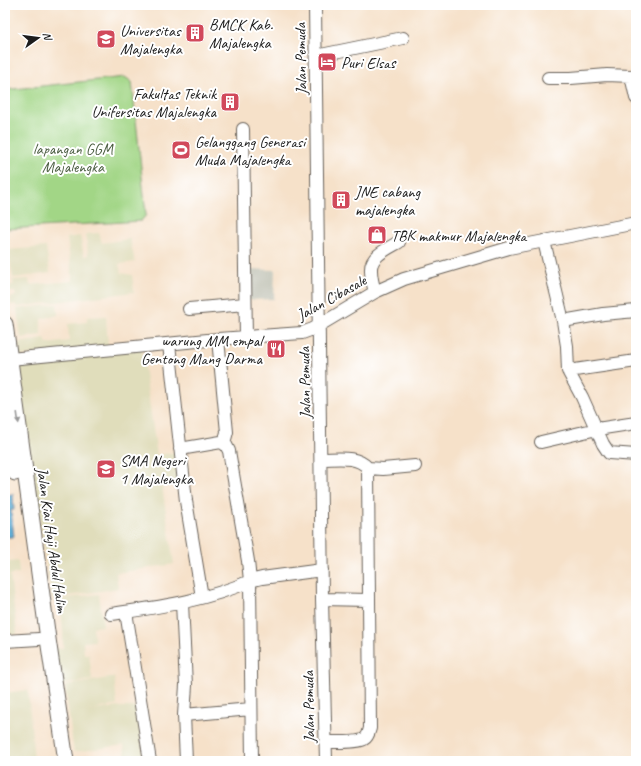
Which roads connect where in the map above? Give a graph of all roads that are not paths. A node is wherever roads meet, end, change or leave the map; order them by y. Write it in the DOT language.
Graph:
graph roads {
  1 [pos="315,5"];
  2 [pos="403,38"];
  3 [pos="316,56"];
  4 [pos="634,75"];
  5 [pos="548,78"];
  6 [pos="636,98"];
  7 [pos="243,129"];
  8 [pos="636,223"];
  9 [pos="544,241"];
  10 [pos="399,242"];
  11 [pos="375,292"];
  12 [pos="245,304"];
  13 [pos="189,309"];
  14 [pos="636,311"];
  15 [pos="563,321"];
  16 [pos="5,324"];
  17 [pos="319,325"];
  18 [pos="246,338"];
  19 [pos="218,339"];
  20 [pos="169,344"];
  21 [pos="10,360"];
  22 [pos="636,361"];
  23 [pos="568,371"];
  24 [pos="5,405"];
  25 [pos="636,423"];
  26 [pos="597,429"];
  27 [pos="541,442"];
  28 [pos="224,443"];
  29 [pos="180,448"];
  30 [pos="636,455"];
  31 [pos="321,459"];
  32 [pos="415,466"];
  33 [pos="368,468"];
  34 [pos="322,570"];
  35 [pos="250,582"];
  36 [pos="202,597"];
  37 [pos="322,599"];
  38 [pos="368,600"];
  39 [pos="182,603"];
  40 [pos="126,612"];
  41 [pos="111,614"];
  42 [pos="39,639"];
  43 [pos="5,641"];
  44 [pos="251,709"];
  45 [pos="184,715"];
  46 [pos="325,742"];
  47 [pos="58,761"];
  48 [pos="66,761"];
  49 [pos="150,761"];
  50 [pos="186,761"];
  51 [pos="252,761"];
  52 [pos="326,761"];
  1 -- 3 [label="street, Jalan Pemuda"];
  2 -- 3 [label="street"];
  3 -- 17 [label="street, Jalan Pemuda"];
  4 -- 5 [label="street"];
  4 -- 6 [label="street"];
  7 -- 12 [label="street"];
  8 -- 9 [label="street, Jalan Cibasale"];
  9 -- 11 [label="street, Jalan Cibasale"];
  9 -- 15 [label="street"];
  10 -- 11 [label="street"];
  11 -- 17 [label="street, Jalan Cibasale"];
  12 -- 13 [label="street"];
  12 -- 18 [label="street"];
  14 -- 15 [label="street"];
  15 -- 23 [label="street"];
  16 -- 21 [label="main road, Jalan Kiai Haji Abdul Halim"];
  17 -- 18 [label="street, Jalan Cibasale"];
  17 -- 31 [label="street, Jalan Pemuda"];
  18 -- 19 [label="street, Jalan Cibasale"];
  19 -- 20 [label="street, Jalan Cibasale"];
  19 -- 28 [label="street"];
  20 -- 21 [label="street, Jalan Cibasale"];
  20 -- 29 [label="street"];
  21 -- 48 [label="main road, Jalan Kiai Haji Abdul Halim, one-way"];
  22 -- 23 [label="street"];
  23 -- 26 [label="street"];
  24 -- 42 [label="main road, Jalan Kiai Haji Abdul Halim"];
  25 -- 26 [label="street"];
  26 -- 27 [label="street"];
  26 -- 30 [label="street"];
  28 -- 29 [label="street"];
  28 -- 35 [label="street"];
  29 -- 36 [label="street"];
  31 -- 33 [label="street"];
  31 -- 34 [label="street, Jalan Pemuda"];
  32 -- 33 [label="street"];
  33 -- 38 [label="street"];
  34 -- 35 [label="street"];
  34 -- 37 [label="street, Jalan Pemuda"];
  35 -- 36 [label="street"];
  35 -- 44 [label="street"];
  36 -- 39 [label="street"];
  37 -- 38 [label="street"];
  37 -- 46 [label="street, Jalan Pemuda"];
  38 -- 46 [label="street"];
  39 -- 40 [label="street"];
  39 -- 45 [label="street"];
  40 -- 41 [label="street"];
  40 -- 49 [label="street"];
  42 -- 43 [label="street"];
  42 -- 47 [label="main road, Jalan Kiai Haji Abdul Halim"];
  44 -- 45 [label="street"];
  44 -- 51 [label="street"];
  45 -- 50 [label="street"];
  46 -- 52 [label="street, Jalan Pemuda"];
}
